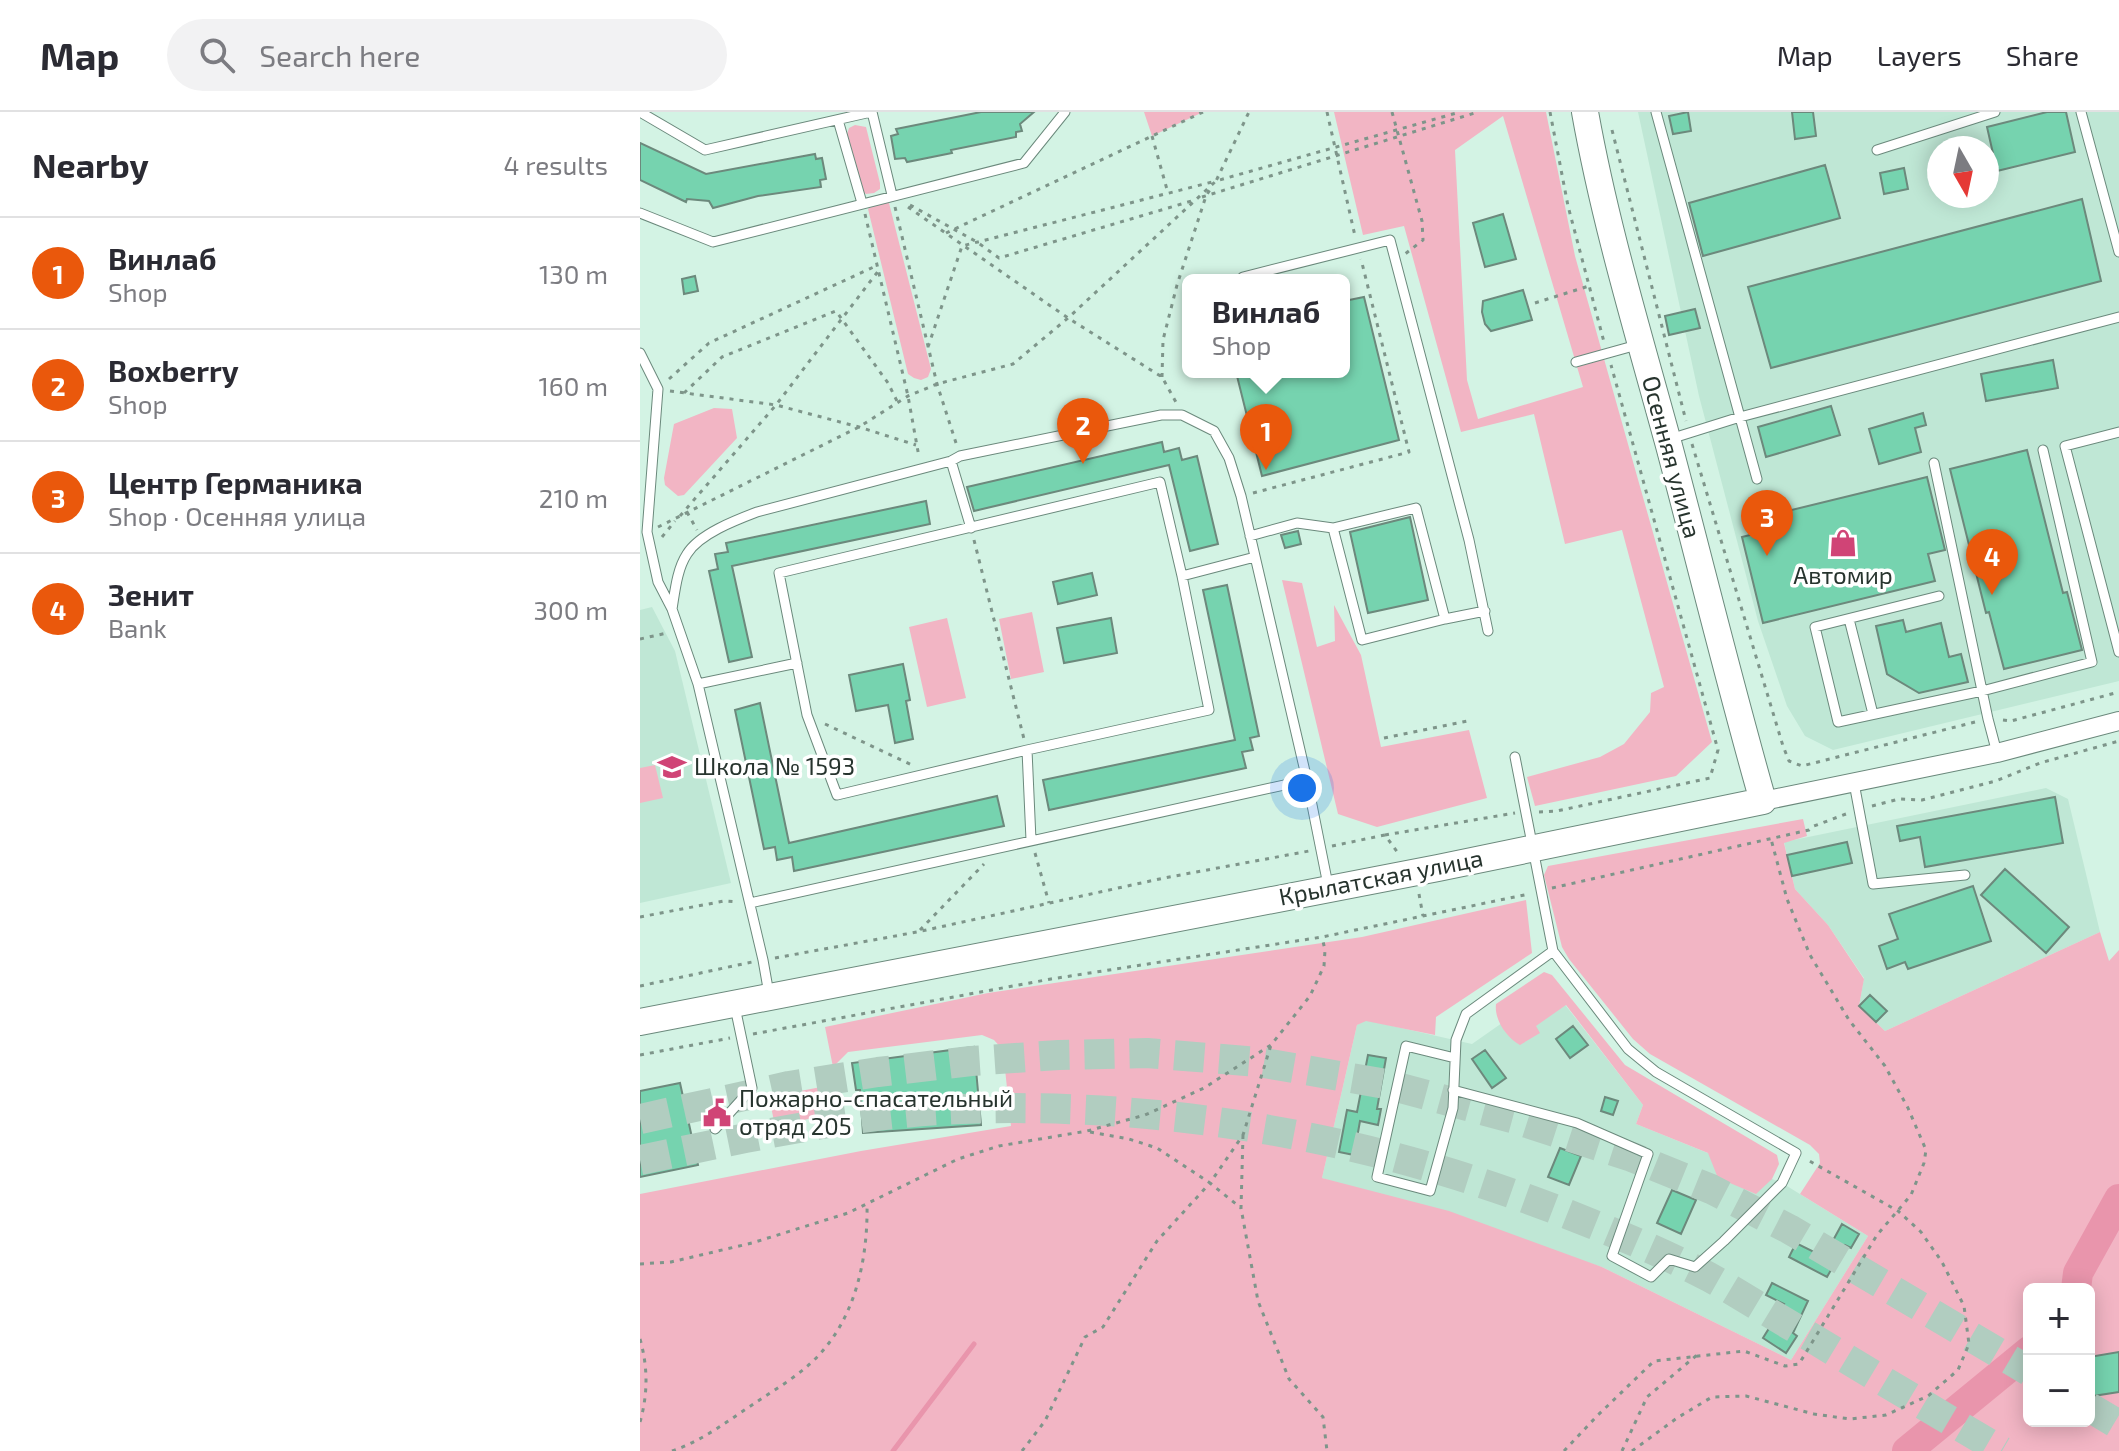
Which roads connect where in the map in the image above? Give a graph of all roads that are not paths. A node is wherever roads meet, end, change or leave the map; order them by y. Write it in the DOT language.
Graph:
graph roads {
  1 [pos="640,112"];
  2 [pos="871,112"];
  3 [pos="1065,112"];
  4 [pos="1585,112"];
  5 [pos="1656,112"];
  6 [pos="1995,112"];
  7 [pos="2081,112"];
  8 [pos="838,120"];
  9 [pos="1877,150"];
  10 [pos="892,195"];
  11 [pos="862,203"];
  12 [pos="640,213"];
  13 [pos="2119,252"];
  14 [pos="1254,274"];
  15 [pos="2119,317"];
  16 [pos="1640,344"];
  17 [pos="640,353"];
  18 [pos="1576,362"];
  19 [pos="1740,417"];
  20 [pos="2119,432"];
  21 [pos="1667,440"];
  22 [pos="2043,450"];
  23 [pos="956,459"];
  24 [pos="1934,463"];
  25 [pos="1757,479"];
  26 [pos="971,528"];
  27 [pos="1333,528"];
  28 [pos="1250,536"];
  29 [pos="1255,557"];
  30 [pos="1182,576"];
  31 [pos="1939,596"];
  32 [pos="672,609"];
  33 [pos="1485,611"];
  34 [pos="1445,619"];
  35 [pos="1849,619"];
  36 [pos="1488,631"];
  37 [pos="2119,652"];
  38 [pos="797,663"];
  39 [pos="698,684"];
  40 [pos="1982,691"];
  41 [pos="1873,714"];
  42 [pos="2119,721"];
  43 [pos="1027,750"];
  44 [pos="1997,753"];
  45 [pos="1515,757"];
  46 [pos="1307,780"];
  47 [pos="1854,783"];
  48 [pos="1763,801"];
  49 [pos="1031,840"];
  50 [pos="1533,849"];
  51 [pos="1965,875"];
  52 [pos="1329,889"];
  53 [pos="750,903"];
  54 [pos="1553,951"];
  55 [pos="770,997"];
  56 [pos="734,1004"];
  57 [pos="640,1022"];
  58 [pos="1455,1058"];
  59 [pos="1453,1090"];
  60 [pos="715,1129"];
  1 -- 8 [label="lane"];
  2 -- 8 [label="lane"];
  2 -- 10 [label="lane"];
  3 -- 10 [label="lane"];
  4 -- 16 [label="main road, Осенняя улица"];
  5 -- 19 [label="lane"];
  6 -- 9 [label="lane"];
  7 -- 13 [label="lane"];
  8 -- 11 [label="lane"];
  10 -- 11 [label="lane"];
  11 -- 12 [label="lane"];
  14 -- 33 [label="lane"];
  15 -- 19 [label="lane"];
  16 -- 18 [label="lane"];
  16 -- 21 [label="main road, Осенняя улица"];
  17 -- 32 [label="lane"];
  19 -- 21 [label="lane"];
  19 -- 25 [label="lane"];
  20 -- 37 [label="lane"];
  21 -- 48 [label="main road, Осенняя улица"];
  22 -- 40 [label="lane"];
  23 -- 26 [label="lane"];
  23 -- 28 [label="lane"];
  23 -- 32 [label="lane"];
  24 -- 40 [label="lane"];
  26 -- 30 [label="lane"];
  26 -- 38 [label="lane"];
  27 -- 28 [label="lane"];
  27 -- 34 [label="lane"];
  27 -- 34 [label="lane"];
  28 -- 29 [label="lane"];
  29 -- 30 [label="lane"];
  29 -- 46 [label="lane"];
  30 -- 43 [label="lane"];
  31 -- 35 [label="lane"];
  32 -- 39 [label="lane"];
  33 -- 34 [label="lane"];
  33 -- 36 [label="lane"];
  35 -- 41 [label="lane"];
  35 -- 41 [label="lane"];
  38 -- 39 [label="lane"];
  38 -- 43 [label="lane"];
  39 -- 53 [label="lane"];
  40 -- 41 [label="lane"];
  40 -- 44 [label="lane"];
  42 -- 44 [label="street, Крылатская улица"];
  43 -- 49 [label="lane"];
  44 -- 47 [label="street, Крылатская улица"];
  45 -- 50 [label="lane"];
  46 -- 49 [label="lane"];
  46 -- 52 [label="lane"];
  47 -- 48 [label="street, Крылатская улица"];
  47 -- 51 [label="lane"];
  48 -- 50 [label="main road, Крылатская улица"];
  49 -- 53 [label="lane"];
  50 -- 52 [label="main road, Крылатская улица"];
  50 -- 54 [label="lane"];
  52 -- 55 [label="main road, Крылатская улица"];
  53 -- 55 [label="lane"];
  54 -- 58 [label="lane"];
  54 -- 59 [label="lane"];
  55 -- 56 [label="main road, Крылатская улица"];
  56 -- 57 [label="main road, Крылатская улица"];
  56 -- 60 [label="lane"];
  58 -- 59 [label="lane"];
  58 -- 59 [label="lane"];
}
